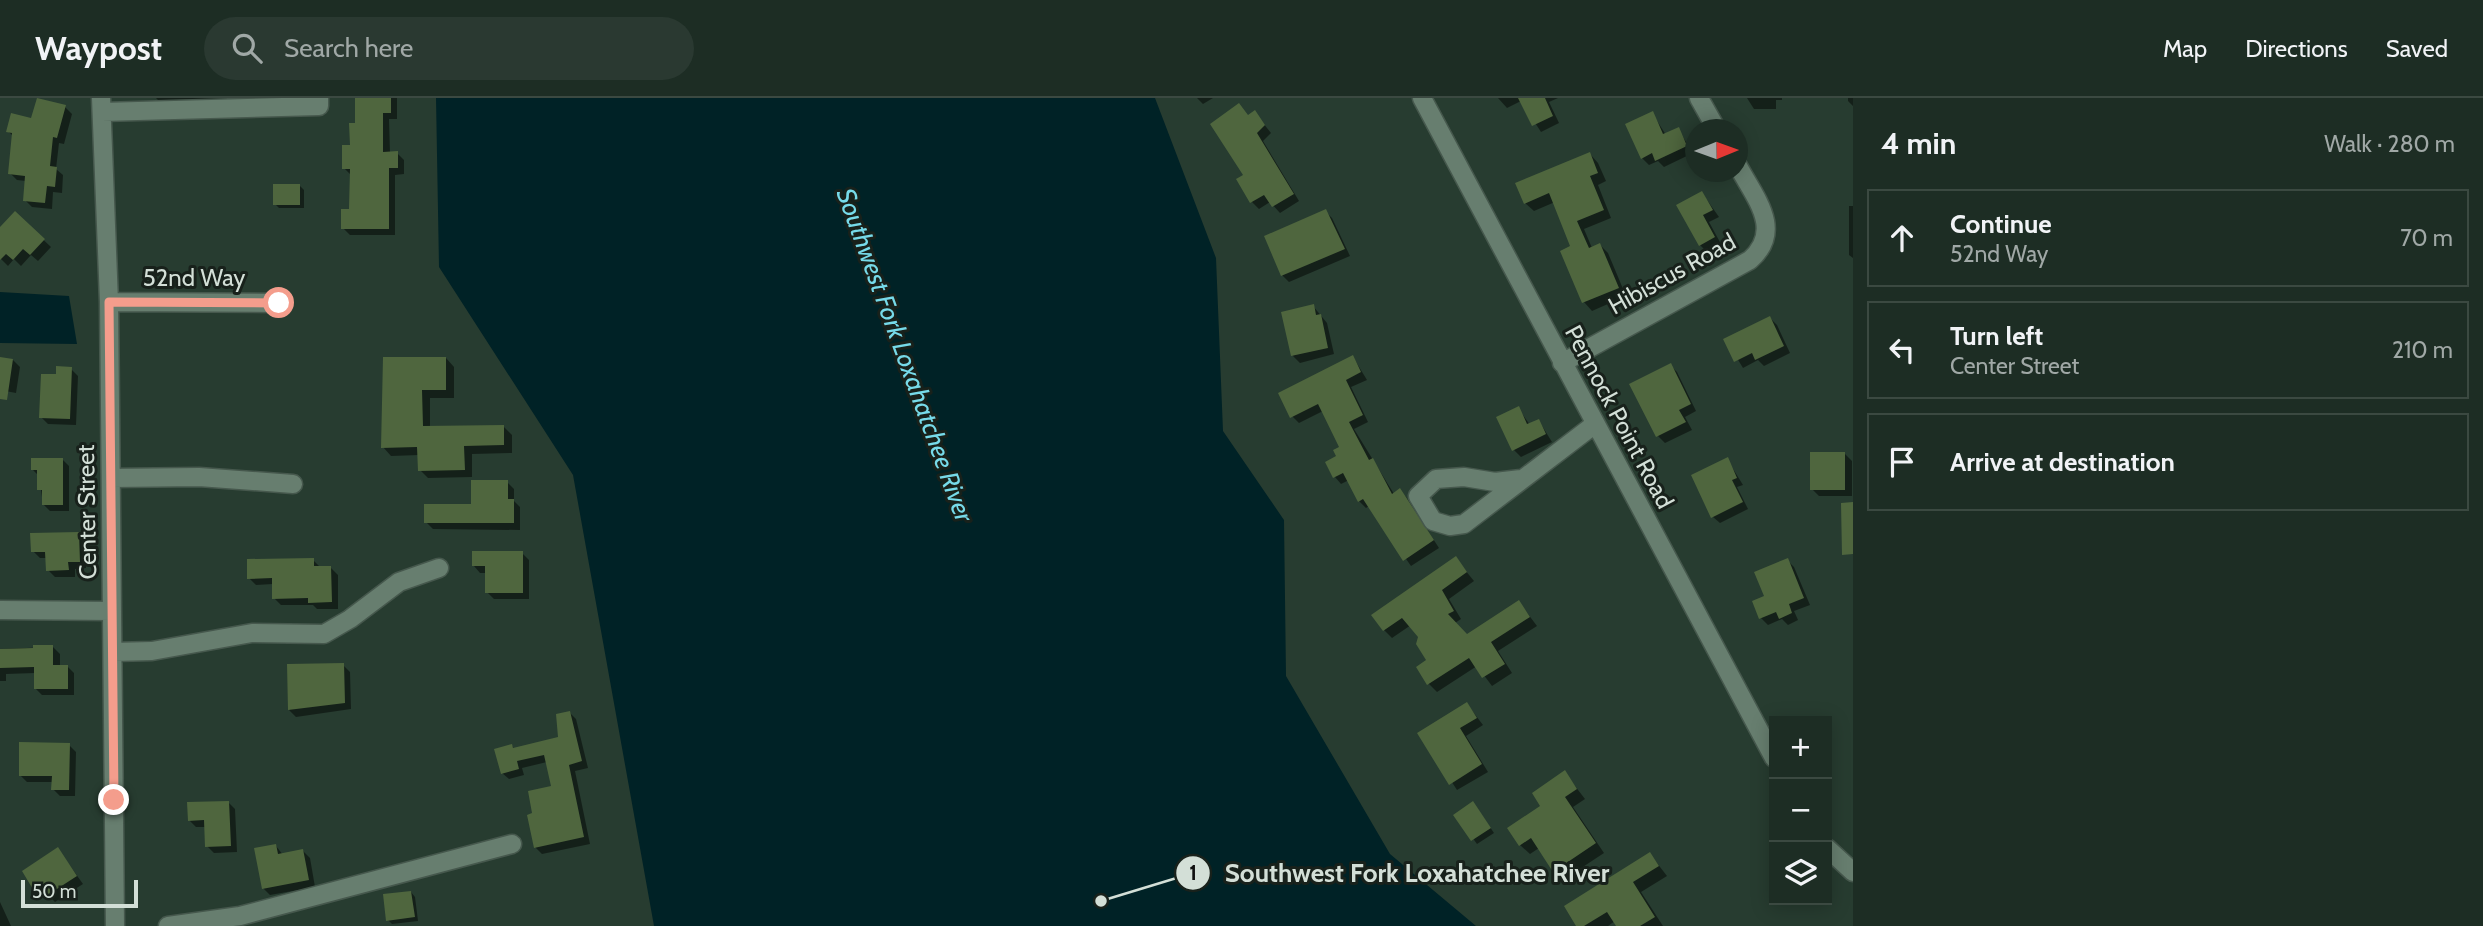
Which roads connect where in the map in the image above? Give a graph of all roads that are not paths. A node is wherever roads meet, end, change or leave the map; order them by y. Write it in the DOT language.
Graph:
graph roads {
  1 [pos="319,98"];
  2 [pos="1422,98"];
  3 [pos="1699,98"];
  4 [pos="101,105"];
  5 [pos="1711,119"];
  6 [pos="1746,182"];
  7 [pos="109,302"];
  8 [pos="279,303"];
  9 [pos="1562,363"];
  10 [pos="1595,424"];
  11 [pos="111,478"];
  12 [pos="1521,479"];
  13 [pos="293,484"];
  14 [pos="439,568"];
  15 [pos="0,610"];
  16 [pos="112,611"];
  17 [pos="113,652"];
  18 [pos="1769,749"];
  19 [pos="512,844"];
  20 [pos="1832,853"];
  21 [pos="1853,872"];
  22 [pos="115,926"];
  23 [pos="167,926"];
  1 -- 4 [label="street"];
  2 -- 9 [label="street, Pennock Point Road"];
  3 -- 5 [label="street"];
  4 -- 7 [label="street, Center Street"];
  6 -- 9 [label="street, Hibiscus Road"];
  7 -- 8 [label="street, 52nd Way"];
  7 -- 11 [label="street, Center Street"];
  9 -- 10 [label="street, Pennock Point Road"];
  10 -- 12 [label="street"];
  10 -- 18 [label="street, Pennock Point Road"];
  11 -- 13 [label="street"];
  11 -- 16 [label="street, Center Street"];
  12 -- 12 [label="street"];
  14 -- 17 [label="street"];
  15 -- 16 [label="street"];
  16 -- 17 [label="street, Center Street"];
  17 -- 22 [label="street, Center Street"];
  19 -- 23 [label="street"];
  20 -- 21 [label="street"];
}
